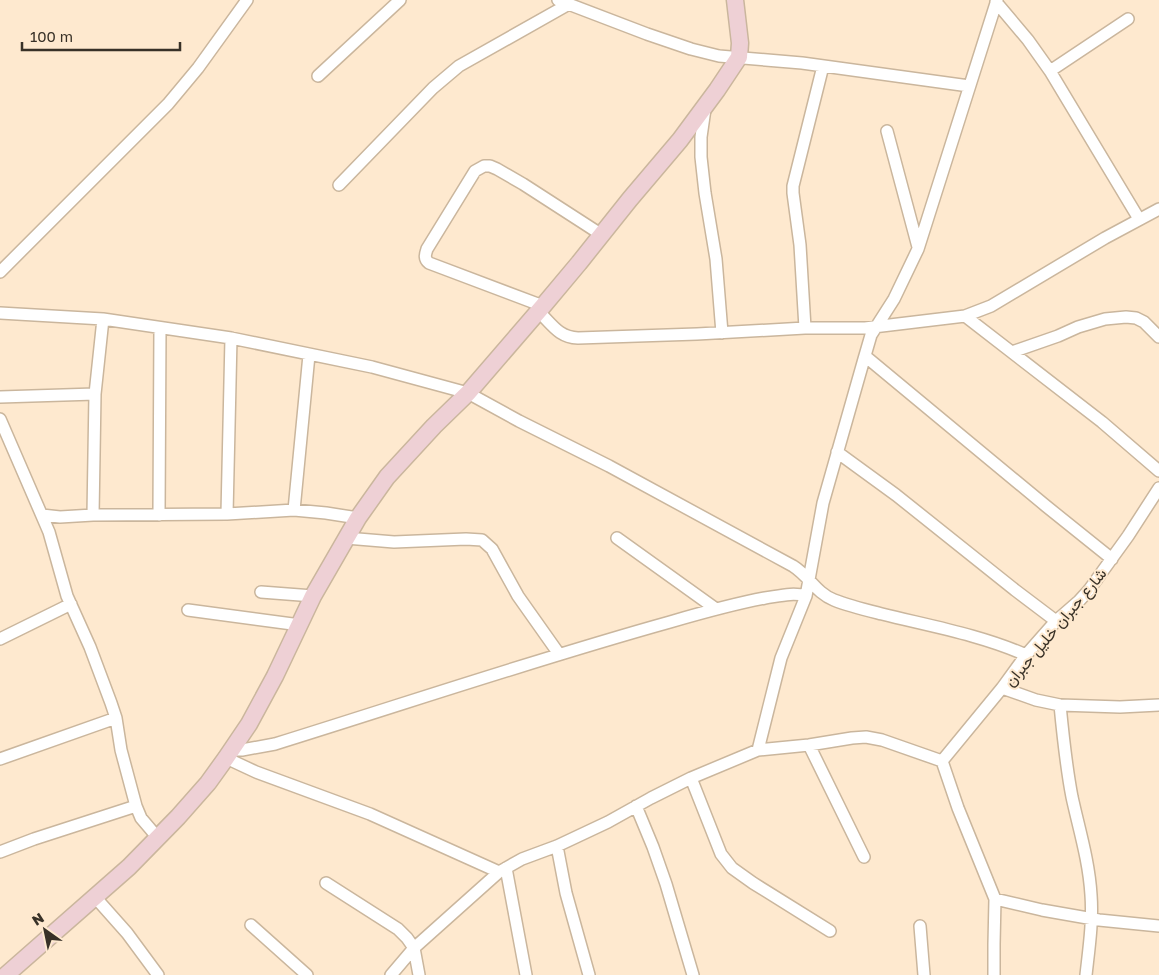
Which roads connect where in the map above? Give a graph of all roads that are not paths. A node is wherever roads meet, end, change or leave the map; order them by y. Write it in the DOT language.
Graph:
graph roads {
  1 [pos="247,0"];
  2 [pos="400,0"];
  3 [pos="735,0"];
  4 [pos="561,1"];
  5 [pos="996,1"];
  6 [pos="1128,19"];
  7 [pos="739,57"];
  8 [pos="823,66"];
  9 [pos="1050,71"];
  10 [pos="318,76"];
  11 [pos="969,86"];
  12 [pos="705,106"];
  13 [pos="887,132"];
  14 [pos="339,185"];
  15 [pos="1159,209"];
  16 [pos="1139,219"];
  17 [pos="602,235"];
  18 [pos="918,249"];
  19 [pos="0,272"];
  20 [pos="540,308"];
  21 [pos="0,313"];
  22 [pos="965,316"];
  23 [pos="103,319"];
  24 [pos="160,328"];
  25 [pos="805,328"];
  26 [pos="877,328"];
  27 [pos="722,333"];
  28 [pos="1159,336"];
  29 [pos="231,338"];
  30 [pos="1012,352"];
  31 [pos="309,355"];
  32 [pos="864,356"];
  33 [pos="468,393"];
  34 [pos="95,394"];
  35 [pos="0,397"];
  36 [pos="1,426"];
  37 [pos="837,452"];
  38 [pos="1159,471"];
  39 [pos="1159,488"];
  40 [pos="294,510"];
  41 [pos="227,514"];
  42 [pos="42,515"];
  43 [pos="93,515"];
  44 [pos="159,515"];
  45 [pos="358,518"];
  46 [pos="346,538"];
  47 [pos="617,538"];
  48 [pos="1112,559"];
  49 [pos="810,582"];
  50 [pos="261,592"];
  51 [pos="313,596"];
  52 [pos="806,596"];
  53 [pos="71,604"];
  54 [pos="716,609"];
  55 [pos="188,610"];
  56 [pos="1056,621"];
  57 [pos="300,625"];
  58 [pos="0,639"];
  59 [pos="559,654"];
  60 [pos="1026,655"];
  61 [pos="1002,688"];
  62 [pos="1060,705"];
  63 [pos="1159,705"];
  64 [pos="116,718"];
  65 [pos="808,745"];
  66 [pos="758,750"];
  67 [pos="229,754"];
  68 [pos="0,759"];
  69 [pos="942,761"];
  70 [pos="691,778"];
  71 [pos="136,806"];
  72 [pos="636,806"];
  73 [pos="158,838"];
  74 [pos="557,846"];
  75 [pos="0,852"];
  76 [pos="864,857"];
  77 [pos="502,870"];
  78 [pos="326,883"];
  79 [pos="95,897"];
  80 [pos="995,899"];
  81 [pos="1092,918"];
  82 [pos="251,925"];
  83 [pos="920,926"];
  84 [pos="1159,926"];
  85 [pos="830,931"];
  86 [pos="414,948"];
  87 [pos="16,972"];
  88 [pos="158,975"];
  89 [pos="306,975"];
  90 [pos="391,975"];
  91 [pos="419,975"];
  92 [pos="526,975"];
  93 [pos="589,975"];
  94 [pos="693,975"];
  95 [pos="924,975"];
  96 [pos="994,975"];
  97 [pos="1086,975"];
  1 -- 19 [label="street"];
  2 -- 10 [label="street"];
  3 -- 7 [label="street"];
  4 -- 7 [label="street"];
  4 -- 14 [label="street"];
  5 -- 9 [label="street"];
  5 -- 11 [label="street"];
  6 -- 9 [label="street"];
  7 -- 8 [label="street"];
  7 -- 12 [label="street"];
  8 -- 11 [label="street"];
  8 -- 25 [label="street"];
  9 -- 16 [label="street"];
  11 -- 18 [label="street"];
  12 -- 17 [label="street"];
  12 -- 27 [label="street"];
  13 -- 18 [label="street"];
  15 -- 16 [label="street"];
  16 -- 22 [label="street"];
  17 -- 20 [label="street"];
  17 -- 20 [label="street"];
  18 -- 26 [label="street"];
  20 -- 27 [label="street"];
  20 -- 33 [label="street"];
  21 -- 23 [label="street"];
  22 -- 26 [label="street"];
  22 -- 30 [label="street"];
  23 -- 24 [label="street"];
  23 -- 34 [label="street"];
  24 -- 29 [label="street"];
  24 -- 44 [label="street"];
  25 -- 26 [label="street"];
  25 -- 27 [label="street"];
  26 -- 32 [label="street"];
  28 -- 30 [label="street"];
  29 -- 31 [label="street"];
  29 -- 41 [label="street"];
  30 -- 38 [label="street"];
  31 -- 33 [label="street"];
  31 -- 40 [label="street"];
  32 -- 37 [label="street"];
  32 -- 48 [label="street"];
  33 -- 45 [label="street"];
  33 -- 49 [label="street"];
  34 -- 35 [label="street"];
  34 -- 43 [label="street"];
  36 -- 42 [label="street"];
  37 -- 49 [label="street"];
  37 -- 56 [label="street"];
  39 -- 48 [label="street, شارع جبران خليل جبران"];
  40 -- 41 [label="street"];
  40 -- 45 [label="street"];
  41 -- 44 [label="street"];
  42 -- 43 [label="street"];
  42 -- 53 [label="street"];
  43 -- 44 [label="street"];
  45 -- 46 [label="street"];
  46 -- 51 [label="street"];
  46 -- 59 [label="street"];
  47 -- 54 [label="street"];
  48 -- 56 [label="street, شارع جبران خليل جبران"];
  49 -- 52 [label="street"];
  49 -- 60 [label="street"];
  50 -- 51 [label="street"];
  51 -- 57 [label="street"];
  52 -- 54 [label="street"];
  52 -- 66 [label="street"];
  53 -- 58 [label="street"];
  53 -- 64 [label="street"];
  54 -- 59 [label="street"];
  55 -- 57 [label="street"];
  56 -- 60 [label="street, شارع جبران خليل جبران"];
  57 -- 67 [label="street"];
  59 -- 67 [label="street"];
  60 -- 61 [label="street, شارع جبران خليل جبران"];
  61 -- 62 [label="street"];
  61 -- 69 [label="street, شارع جبران خليل جبران"];
  62 -- 63 [label="street"];
  62 -- 81 [label="street"];
  64 -- 68 [label="street"];
  64 -- 71 [label="street"];
  65 -- 66 [label="street"];
  65 -- 69 [label="street"];
  65 -- 76 [label="street"];
  66 -- 70 [label="street"];
  67 -- 73 [label="street"];
  67 -- 77 [label="street"];
  69 -- 80 [label="street"];
  70 -- 72 [label="street"];
  70 -- 85 [label="street"];
  71 -- 73 [label="street"];
  71 -- 75 [label="street"];
  72 -- 74 [label="street"];
  72 -- 94 [label="street"];
  73 -- 79 [label="street"];
  74 -- 77 [label="street"];
  74 -- 93 [label="street"];
  77 -- 86 [label="street"];
  77 -- 92 [label="street"];
  78 -- 86 [label="street"];
  79 -- 87 [label="street"];
  79 -- 88 [label="street"];
  80 -- 81 [label="street"];
  80 -- 96 [label="street"];
  81 -- 84 [label="street"];
  81 -- 97 [label="street"];
  82 -- 89 [label="street"];
  83 -- 95 [label="street"];
  86 -- 90 [label="street"];
  86 -- 91 [label="street"];
}
